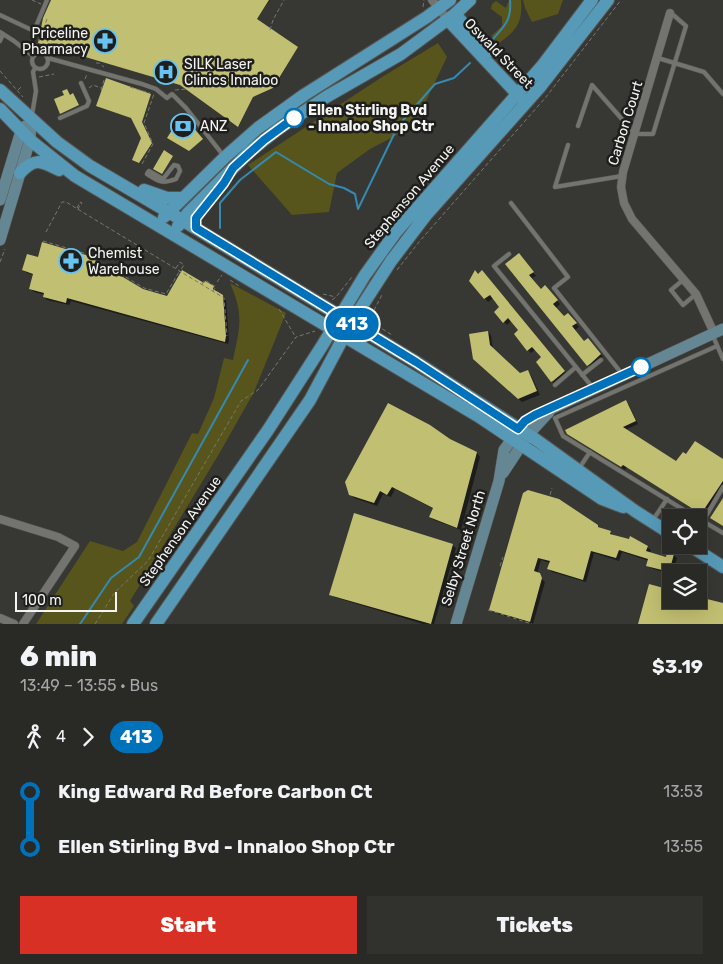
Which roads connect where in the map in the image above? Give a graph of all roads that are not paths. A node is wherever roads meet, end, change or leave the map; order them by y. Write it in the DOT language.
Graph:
graph roads {
  1 [pos="47,0"];
  2 [pos="470,0"];
  3 [pos="592,0"];
  4 [pos="608,0"];
  5 [pos="437,4"];
  6 [pos="670,13"];
  7 [pos="0,15"];
  8 [pos="451,17"];
  9 [pos="1,34"];
  10 [pos="0,41"];
  11 [pos="33,56"];
  12 [pos="48,58"];
  13 [pos="658,58"];
  14 [pos="675,63"];
  15 [pos="35,68"];
  16 [pos="81,84"];
  17 [pos="0,90"];
  18 [pos="723,94"];
  19 [pos="524,95"];
  20 [pos="0,109"];
  21 [pos="60,118"];
  22 [pos="31,119"];
  23 [pos="578,126"];
  24 [pos="635,134"];
  25 [pos="26,135"];
  26 [pos="568,144"];
  27 [pos="224,157"];
  28 [pos="233,168"];
  29 [pos="148,172"];
  30 [pos="20,173"];
  31 [pos="75,176"];
  32 [pos="106,176"];
  33 [pos="622,176"];
  34 [pos="182,198"];
  35 [pos="0,200"];
  36 [pos="511,203"];
  37 [pos="168,212"];
  38 [pos="182,220"];
  39 [pos="3,221"];
  40 [pos="158,225"];
  41 [pos="196,228"];
  42 [pos="172,234"];
  43 [pos="0,240"];
  44 [pos="509,254"];
  45 [pos="684,280"];
  46 [pos="696,294"];
  47 [pos="340,316"];
  48 [pos="351,323"];
  49 [pos="332,329"];
  50 [pos="716,332"];
  51 [pos="344,336"];
  52 [pos="717,346"];
  53 [pos="723,359"];
  54 [pos="601,360"];
  55 [pos="576,367"];
  56 [pos="582,375"];
  57 [pos="624,375"];
  58 [pos="555,385"];
  59 [pos="594,389"];
  60 [pos="520,437"];
  61 [pos="590,452"];
  62 [pos="578,470"];
  63 [pos="723,487"];
  64 [pos="667,499"];
  65 [pos="683,509"];
  66 [pos="706,509"];
  67 [pos="635,511"];
  68 [pos="0,520"];
  69 [pos="652,522"];
  70 [pos="707,524"];
  71 [pos="662,528"];
  72 [pos="723,533"];
  73 [pos="703,554"];
  74 [pos="723,567"];
  75 [pos="0,618"];
  76 [pos="14,624"];
  77 [pos="24,624"];
  78 [pos="133,624"];
  79 [pos="156,624"];
  80 [pos="456,624"];
  1 -- 7 [label="lane"];
  2 -- 8 [label="main road"];
  3 -- 19 [label="main road, Stephenson Avenue"];
  4 -- 19 [label="main road, Stephenson Avenue"];
  5 -- 8 [label="street, Oswald Street"];
  5 -- 27 [label="main road"];
  6 -- 13 [label="street, Carbon Court"];
  6 -- 14 [label="lane"];
  8 -- 19 [label="main road, Oswald Street"];
  8 -- 28 [label="main road"];
  9 -- 10 [label="lane"];
  9 -- 11 [label="lane"];
  11 -- 12 [label="lane"];
  11 -- 15 [label="lane"];
  12 -- 15 [label="lane"];
  12 -- 27 [label="lane"];
  13 -- 14 [label="lane"];
  13 -- 24 [label="street, Carbon Court"];
  14 -- 18 [label="lane"];
  14 -- 24 [label="lane"];
  15 -- 22 [label="lane"];
  16 -- 21 [label="lane"];
  17 -- 22 [label="main road"];
  19 -- 47 [label="main road, Stephenson Avenue"];
  19 -- 48 [label="main road, Stephenson Avenue"];
  20 -- 25 [label="main road"];
  22 -- 25 [label="main road"];
  22 -- 32 [label="main road"];
  23 -- 24 [label="lane"];
  24 -- 33 [label="street, Carbon Court"];
  25 -- 30 [label="main road"];
  25 -- 31 [label="main road"];
  25 -- 35 [label="main road"];
  26 -- 33 [label="lane"];
  27 -- 28 [label="lane"];
  27 -- 34 [label="main road"];
  28 -- 38 [label="main road"];
  28 -- 41 [label="main road"];
  29 -- 29 [label="lane"];
  30 -- 31 [label="main road"];
  30 -- 39 [label="main road"];
  31 -- 40 [label="main road"];
  32 -- 34 [label="main road"];
  32 -- 37 [label="main road"];
  33 -- 45 [label="street, Carbon Court"];
  34 -- 37 [label="main road"];
  36 -- 57 [label="lane"];
  37 -- 38 [label="main road"];
  37 -- 40 [label="main road"];
  38 -- 41 [label="main road"];
  38 -- 42 [label="main road"];
  39 -- 43 [label="main road"];
  40 -- 42 [label="main road"];
  41 -- 47 [label="main road"];
  42 -- 49 [label="main road"];
  44 -- 55 [label="lane"];
  45 -- 46 [label="street, Carbon Court"];
  45 -- 46 [label="lane"];
  46 -- 50 [label="street, Carbon Court"];
  47 -- 48 [label="main road"];
  47 -- 49 [label="main road, Stephenson Avenue"];
  48 -- 51 [label="main road, Stephenson Avenue"];
  48 -- 60 [label="main road"];
  49 -- 51 [label="main road"];
  49 -- 78 [label="main road, Stephenson Avenue"];
  50 -- 52 [label="lane"];
  50 -- 57 [label="main road"];
  51 -- 60 [label="main road"];
  51 -- 79 [label="main road, Stephenson Avenue"];
  52 -- 53 [label="lane"];
  52 -- 61 [label="lane"];
  54 -- 56 [label="lane"];
  55 -- 56 [label="lane"];
  55 -- 58 [label="lane"];
  56 -- 59 [label="lane"];
  57 -- 59 [label="main road"];
  59 -- 60 [label="main road"];
  60 -- 62 [label="main road"];
  60 -- 67 [label="main road"];
  60 -- 80 [label="main road, Selby Street North"];
  61 -- 62 [label="lane"];
  61 -- 64 [label="lane"];
  62 -- 67 [label="main road"];
  63 -- 66 [label="lane"];
  64 -- 65 [label="lane"];
  64 -- 69 [label="lane"];
  67 -- 69 [label="main road"];
  68 -- 77 [label="street"];
  69 -- 71 [label="main road"];
  70 -- 72 [label="lane"];
  73 -- 74 [label="main road"];
  75 -- 76 [label="street"];
}
